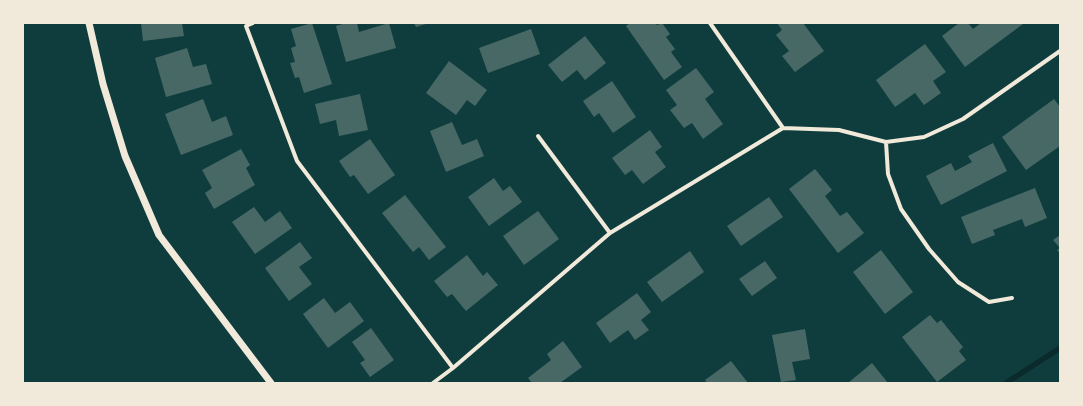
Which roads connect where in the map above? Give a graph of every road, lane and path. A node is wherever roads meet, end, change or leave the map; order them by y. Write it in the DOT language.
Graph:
graph roads {
  1 [pos="89,23"];
  2 [pos="253,23"];
  3 [pos="710,23"];
  4 [pos="1060,50"];
  5 [pos="783,128"];
  6 [pos="538,136"];
  7 [pos="886,142"];
  8 [pos="610,232"];
  9 [pos="1012,298"];
  10 [pos="453,368"];
  11 [pos="271,383"];
  12 [pos="432,383"];
  1 -- 11 [label="street"];
  2 -- 10 [label="street"];
  3 -- 5 [label="street"];
  4 -- 7 [label="street"];
  5 -- 7 [label="street"];
  5 -- 8 [label="street"];
  6 -- 8 [label="street"];
  7 -- 9 [label="street"];
  8 -- 10 [label="street"];
  10 -- 12 [label="street"];
}
